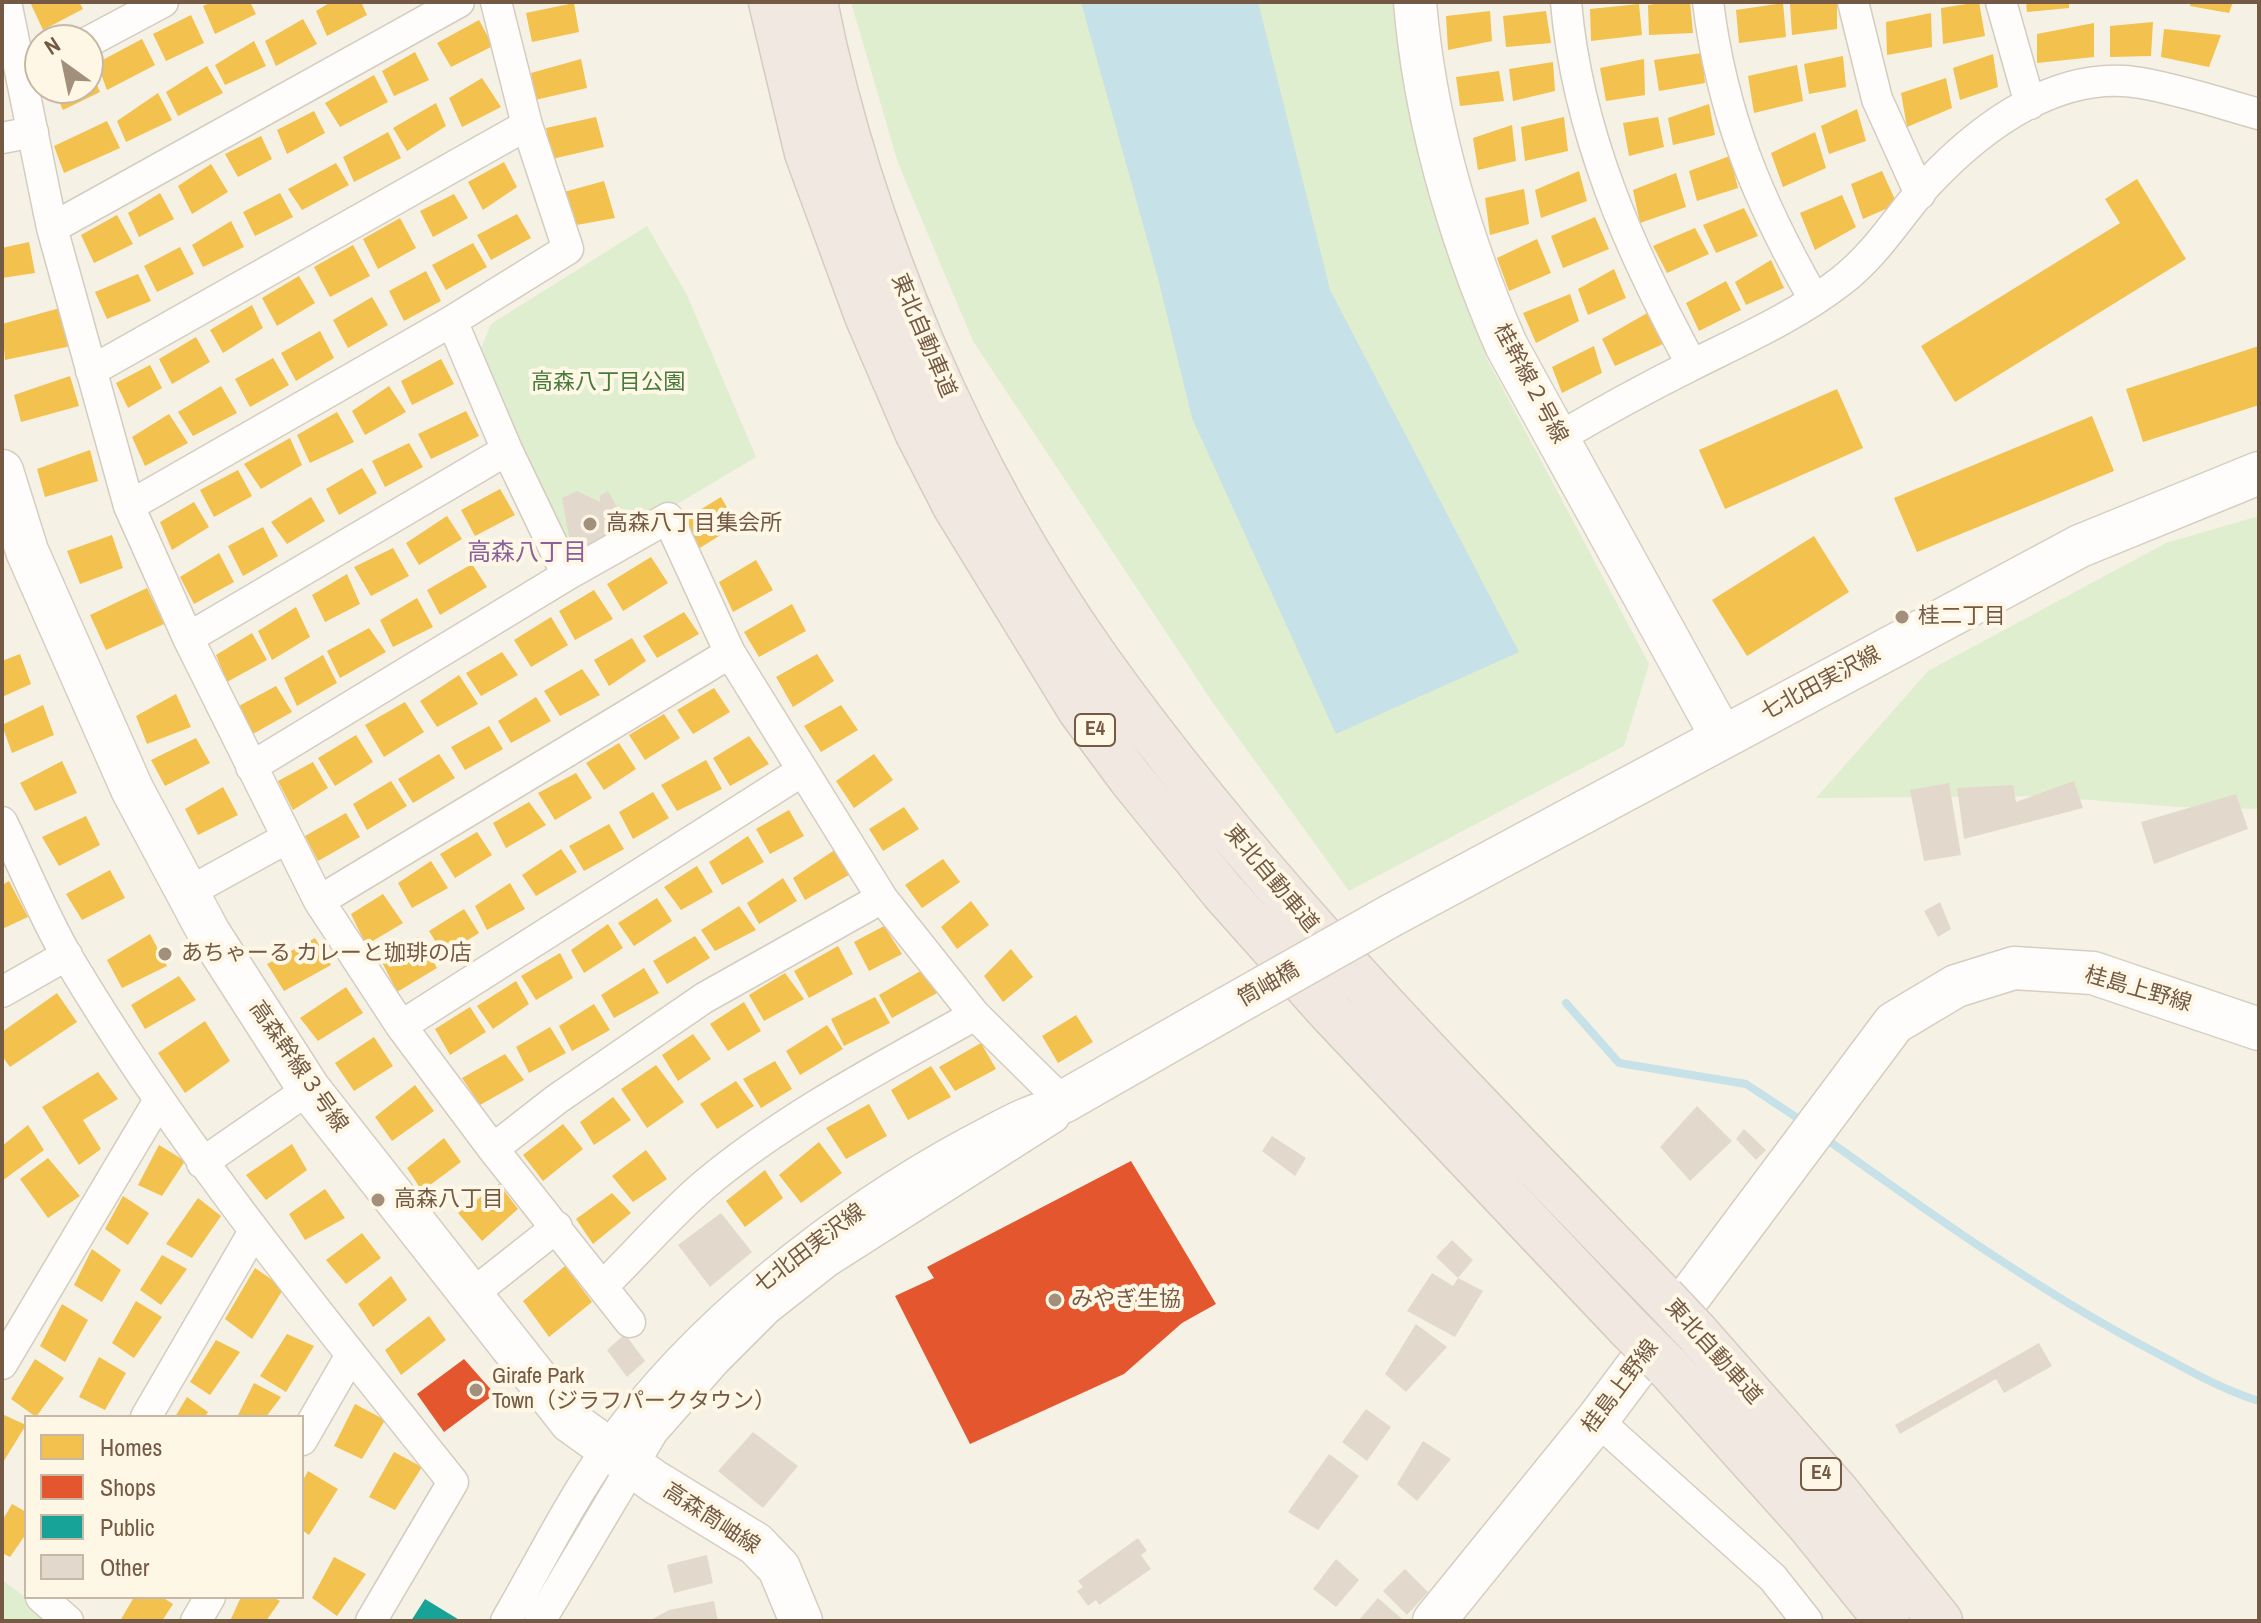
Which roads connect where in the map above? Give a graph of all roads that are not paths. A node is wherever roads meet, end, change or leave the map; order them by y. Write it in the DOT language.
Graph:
graph roads {
  1 [pos="6,2"];
  2 [pos="163,2"];
  3 [pos="459,2"];
  4 [pos="496,2"];
  5 [pos="771,2"];
  6 [pos="815,2"];
  7 [pos="1415,2"];
  8 [pos="1566,2"];
  9 [pos="1708,2"];
  10 [pos="1853,2"];
  11 [pos="2001,2"];
  12 [pos="104,33"];
  13 [pos="24,56"];
  14 [pos="32,104"];
  15 [pos="2030,104"];
  16 [pos="2259,114"];
  17 [pos="527,125"];
  18 [pos="33,132"];
  19 [pos="2,138"];
  20 [pos="1920,194"];
  21 [pos="52,228"];
  22 [pos="1814,299"];
  23 [pos="452,321"];
  24 [pos="1692,365"];
  25 [pos="91,371"];
  26 [pos="1558,438"];
  27 [pos="507,450"];
  28 [pos="2,471"];
  29 [pos="2259,473"];
  30 [pos="129,506"];
  31 [pos="15,555"];
  32 [pos="567,575"];
  33 [pos="188,638"];
  34 [pos="730,653"];
  35 [pos="1722,737"];
  36 [pos="251,767"];
  37 [pos="802,771"];
  38 [pos="2,822"];
  39 [pos="287,838"];
  40 [pos="187,893"];
  41 [pos="882,898"];
  42 [pos="319,901"];
  43 [pos="1392,915"];
  44 [pos="67,955"];
  45 [pos="2,992"];
  46 [pos="1229,1007"];
  47 [pos="975,1015"];
  48 [pos="401,1026"];
  49 [pos="2259,1029"];
  50 [pos="309,1089"];
  51 [pos="158,1102"];
  52 [pos="1063,1102"];
  53 [pos="493,1149"];
  54 [pos="202,1163"];
  55 [pos="557,1227"];
  56 [pos="253,1233"];
  57 [pos="604,1285"];
  58 [pos="471,1295"];
  59 [pos="630,1322"];
  60 [pos="351,1355"];
  61 [pos="2,1364"];
  62 [pos="147,1415"];
  63 [pos="1597,1420"];
  64 [pos="304,1437"];
  65 [pos="619,1458"];
  66 [pos="43,1599"];
  67 [pos="209,1599"];
  68 [pos="68,1621"];
  69 [pos="196,1621"];
  70 [pos="371,1621"];
  71 [pos="506,1621"];
  72 [pos="540,1621"];
  73 [pos="801,1621"];
  74 [pos="1434,1621"];
  75 [pos="1807,1621"];
  76 [pos="1887,1621"];
  77 [pos="1940,1621"];
  1 -- 13 [label="street"];
  2 -- 12 [label="street"];
  3 -- 21 [label="street"];
  4 -- 17 [label="street"];
  5 -- 76 [label="highway, 東北自動車道 / E4, bridge"];
  6 -- 77 [label="highway, 東北自動車道 / E4, bridge"];
  7 -- 26 [label="street, 桂幹線２号線"];
  8 -- 24 [label="street"];
  9 -- 22 [label="street"];
  10 -- 20 [label="street"];
  11 -- 15 [label="street"];
  14 -- 18 [label="street"];
  15 -- 16 [label="street"];
  15 -- 20 [label="street"];
  17 -- 23 [label="street"];
  17 -- 25 [label="street"];
  18 -- 19 [label="street"];
  18 -- 21 [label="street"];
  20 -- 22 [label="street"];
  21 -- 25 [label="street"];
  22 -- 24 [label="street"];
  23 -- 27 [label="street"];
  23 -- 30 [label="street"];
  24 -- 26 [label="street"];
  25 -- 30 [label="street"];
  26 -- 35 [label="street, 桂幹線２号線"];
  27 -- 32 [label="street"];
  27 -- 33 [label="street"];
  28 -- 31 [label="street, 高森幹線３号線"];
  29 -- 35 [label="street, 七北田実沢線"];
  30 -- 33 [label="street"];
  31 -- 40 [label="street, 高森幹線３号線"];
  32 -- 34 [label="street"];
  32 -- 36 [label="street"];
  33 -- 36 [label="street"];
  34 -- 37 [label="street"];
  34 -- 42 [label="street"];
  35 -- 43 [label="street, 七北田実沢線"];
  36 -- 39 [label="street"];
  37 -- 41 [label="street"];
  37 -- 48 [label="street"];
  38 -- 44 [label="street"];
  39 -- 40 [label="street"];
  39 -- 42 [label="street"];
  40 -- 50 [label="street, 高森幹線３号線"];
  41 -- 47 [label="street"];
  41 -- 53 [label="street"];
  42 -- 48 [label="street"];
  43 -- 46 [label="street, 筒岫橋, bridge"];
  44 -- 45 [label="street"];
  44 -- 51 [label="street"];
  46 -- 52 [label="street, 七北田実沢線"];
  47 -- 52 [label="street"];
  47 -- 57 [label="street"];
  48 -- 53 [label="street"];
  49 -- 63 [label="street, 桂島上野線"];
  50 -- 54 [label="street"];
  50 -- 58 [label="street, 高森幹線３号線"];
  51 -- 54 [label="street"];
  51 -- 61 [label="street"];
  52 -- 65 [label="street, 七北田実沢線"];
  53 -- 55 [label="street"];
  54 -- 56 [label="street"];
  55 -- 57 [label="street"];
  55 -- 58 [label="street"];
  56 -- 60 [label="street"];
  56 -- 62 [label="street"];
  57 -- 59 [label="street"];
  58 -- 65 [label="street, 高森幹線３号線"];
  60 -- 64 [label="street"];
  60 -- 70 [label="street"];
  63 -- 74 [label="street, 桂島上野線"];
  63 -- 75 [label="street"];
  65 -- 71 [label="street, 七北田実沢線"];
  65 -- 72 [label="street"];
  65 -- 73 [label="street, 高森筒岫線"];
  66 -- 68 [label="street"];
  67 -- 69 [label="street"];
}
